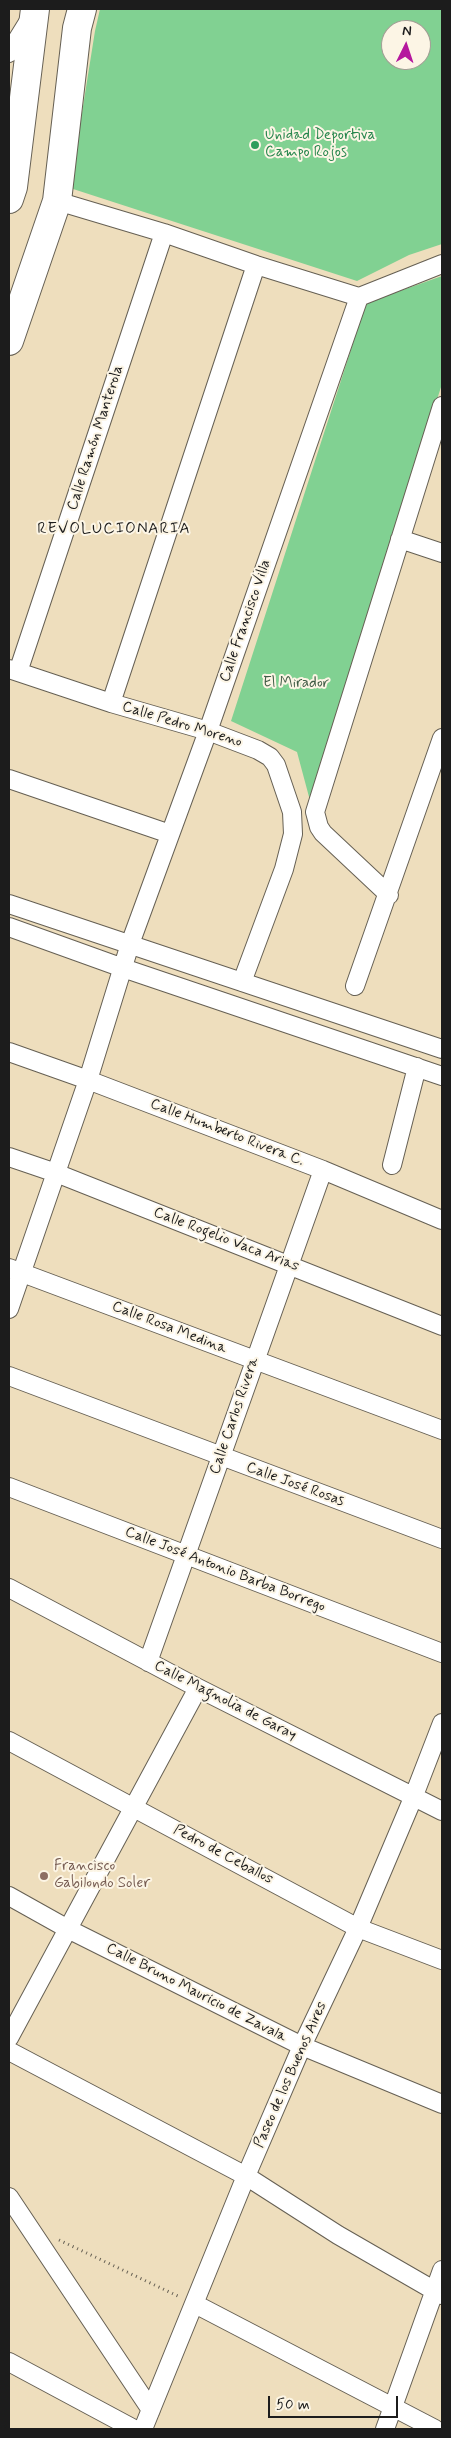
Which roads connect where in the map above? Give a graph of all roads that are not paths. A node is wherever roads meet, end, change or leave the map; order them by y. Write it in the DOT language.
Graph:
graph roads {
  1 [pos="35,9"];
  2 [pos="82,9"];
  3 [pos="9,53"];
  4 [pos="10,191"];
  5 [pos="57,201"];
  6 [pos="164,233"];
  7 [pos="442,264"];
  8 [pos="256,265"];
  9 [pos="359,297"];
  10 [pos="9,341"];
  11 [pos="442,406"];
  12 [pos="400,539"];
  13 [pos="442,553"];
  14 [pos="13,670"];
  15 [pos="111,703"];
  16 [pos="208,730"];
  17 [pos="442,738"];
  18 [pos="9,779"];
  19 [pos="170,834"];
  20 [pos="389,895"];
  21 [pos="9,904"];
  22 [pos="9,927"];
  23 [pos="130,944"];
  24 [pos="123,968"];
  25 [pos="242,982"];
  26 [pos="355,986"];
  27 [pos="442,1049"];
  28 [pos="9,1052"];
  29 [pos="417,1067"];
  30 [pos="442,1076"];
  31 [pos="88,1080"];
  32 [pos="9,1157"];
  33 [pos="392,1165"];
  34 [pos="323,1170"];
  35 [pos="56,1173"];
  36 [pos="442,1220"];
  37 [pos="289,1265"];
  38 [pos="15,1270"];
  39 [pos="9,1309"];
  40 [pos="442,1326"];
  41 [pos="255,1360"];
  42 [pos="9,1376"];
  43 [pos="442,1430"];
  44 [pos="221,1457"];
  45 [pos="9,1486"];
  46 [pos="442,1539"];
  47 [pos="186,1556"];
  48 [pos="9,1588"];
  49 [pos="442,1653"];
  50 [pos="148,1662"];
  51 [pos="198,1688"];
  52 [pos="442,1723"];
  53 [pos="9,1741"];
  54 [pos="414,1798"];
  55 [pos="134,1806"];
  56 [pos="442,1811"];
  57 [pos="9,1896"];
  58 [pos="68,1928"];
  59 [pos="358,1928"];
  60 [pos="442,1960"];
  61 [pos="9,2038"];
  62 [pos="302,2046"];
  63 [pos="9,2051"];
  64 [pos="442,2104"];
  65 [pos="246,2176"];
  66 [pos="9,2197"];
  67 [pos="442,2270"];
  68 [pos="438,2293"];
  69 [pos="195,2304"];
  70 [pos="9,2362"];
  71 [pos="394,2406"];
  72 [pos="151,2410"];
  73 [pos="134,2429"];
  74 [pos="143,2429"];
  75 [pos="385,2429"];
  76 [pos="435,2429"];
  1 -- 3 [label="street"];
  1 -- 4 [label="main road"];
  2 -- 5 [label="main road"];
  5 -- 6 [label="street"];
  5 -- 10 [label="main road"];
  6 -- 8 [label="street"];
  6 -- 14 [label="street, Calle Ramón Manterola"];
  7 -- 9 [label="street"];
  8 -- 9 [label="street"];
  8 -- 15 [label="street"];
  9 -- 16 [label="street, Calle Francisco Villa"];
  11 -- 12 [label="street"];
  12 -- 13 [label="street"];
  12 -- 20 [label="street"];
  14 -- 15 [label="street, Calle Pedro Moreno"];
  15 -- 16 [label="street, Calle Pedro Moreno"];
  16 -- 19 [label="street, Calle Francisco Villa"];
  16 -- 25 [label="street, Calle Pedro Moreno"];
  17 -- 20 [label="street"];
  18 -- 19 [label="street"];
  19 -- 23 [label="street, Calle Francisco Villa"];
  20 -- 26 [label="street"];
  21 -- 23 [label="street"];
  22 -- 24 [label="street"];
  23 -- 24 [label="street, Calle Francisco Villa"];
  23 -- 25 [label="street"];
  24 -- 29 [label="street"];
  24 -- 31 [label="street, Calle Francisco Villa"];
  25 -- 27 [label="street"];
  28 -- 31 [label="street, Calle Humberto Rivera C."];
  29 -- 30 [label="street"];
  29 -- 33 [label="street"];
  31 -- 34 [label="street, Calle Humberto Rivera C."];
  31 -- 35 [label="street, Calle Francisco Villa"];
  32 -- 35 [label="street, Calle Rogelio Vaca Arias"];
  34 -- 36 [label="street, Calle Humberto Rivera C."];
  34 -- 37 [label="street, Calle Carlos Rivera"];
  35 -- 37 [label="street, Calle Rogelio Vaca Arias"];
  35 -- 38 [label="street, Calle Francisco Villa"];
  37 -- 40 [label="street, Calle Rogelio Vaca Arias"];
  37 -- 41 [label="street, Calle Carlos Rivera"];
  38 -- 39 [label="street, Calle Francisco Villa"];
  38 -- 41 [label="street, Calle Rosa Medina"];
  41 -- 43 [label="street, Calle Rosa Medina"];
  41 -- 44 [label="street, Calle Carlos Rivera"];
  42 -- 44 [label="street, Calle José Rosas"];
  44 -- 46 [label="street, Calle José Rosas"];
  44 -- 47 [label="street, Calle Carlos Rivera"];
  45 -- 47 [label="street, Calle José Antonio Barba Borrego"];
  47 -- 49 [label="street, Calle José Antonio Barba Borrego"];
  47 -- 50 [label="street, Calle Carlos Rivera"];
  48 -- 50 [label="street, Calle Magnolia de Garay"];
  50 -- 51 [label="street, Calle Magnolia de Garay"];
  51 -- 54 [label="street, Calle Magnolia de Garay"];
  51 -- 55 [label="street"];
  52 -- 54 [label="street, Paseo de los Buenos Aires"];
  53 -- 55 [label="street, Pedro de Ceballos"];
  54 -- 56 [label="street, Calle Magnolia de Garay"];
  54 -- 59 [label="street, Paseo de los Buenos Aires"];
  55 -- 58 [label="street"];
  55 -- 59 [label="street, Pedro de Ceballos"];
  57 -- 58 [label="street, Calle Bruno Mauricio de Zavala"];
  58 -- 61 [label="street"];
  58 -- 62 [label="street, Calle Bruno Mauricio de Zavala"];
  59 -- 60 [label="street, Pedro de Ceballos"];
  59 -- 62 [label="street, Paseo de los Buenos Aires"];
  62 -- 64 [label="street, Calle Bruno Mauricio de Zavala"];
  62 -- 65 [label="street, Paseo de los Buenos Aires"];
  63 -- 65 [label="street"];
  65 -- 68 [label="street"];
  65 -- 69 [label="street, Paseo de los Buenos Aires"];
  66 -- 72 [label="street"];
  67 -- 68 [label="street"];
  68 -- 71 [label="street"];
  69 -- 71 [label="street"];
  69 -- 72 [label="street, Paseo de los Buenos Aires"];
  70 -- 73 [label="street"];
  71 -- 75 [label="street"];
  71 -- 76 [label="street"];
  72 -- 74 [label="street, Paseo de los Buenos Aires"];
}
